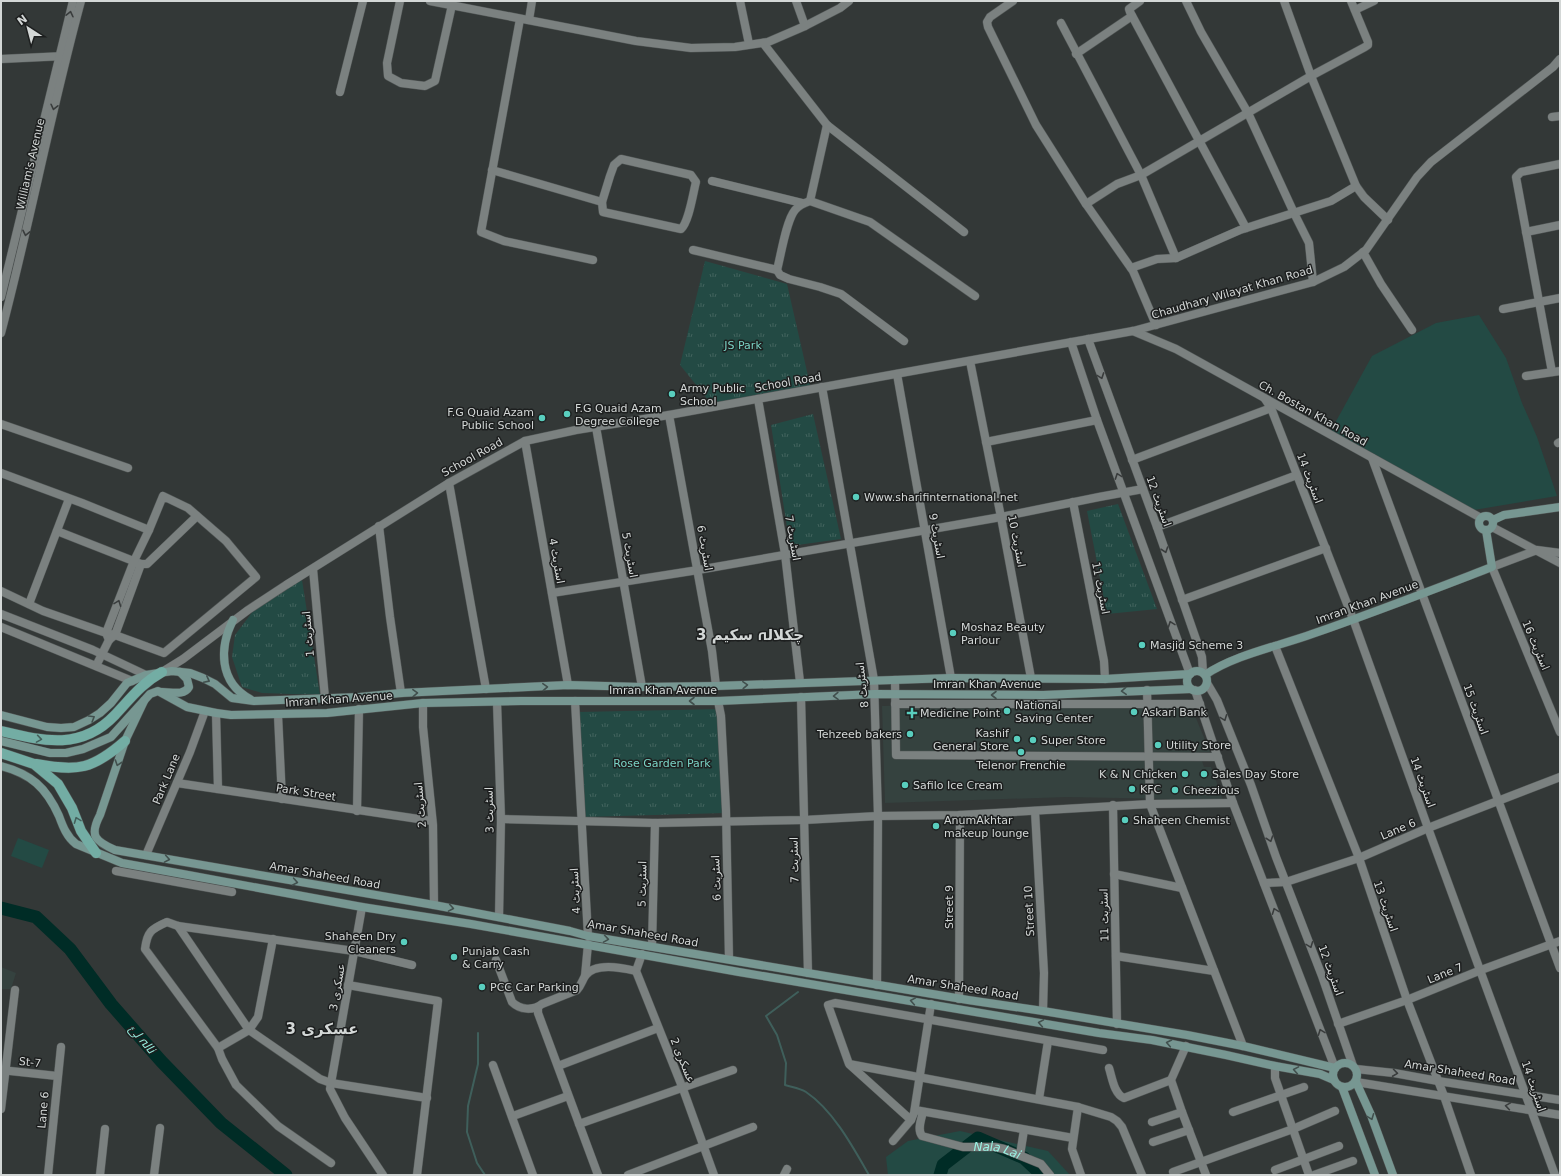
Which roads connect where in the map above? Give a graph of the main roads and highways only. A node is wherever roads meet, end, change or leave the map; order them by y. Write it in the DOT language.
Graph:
graph roads {
  1 [pos="1560,507"];
  2 [pos="1490,525"];
  3 [pos="234,620"];
  4 [pos="180,671"];
  5 [pos="162,672"];
  6 [pos="1190,674"];
  7 [pos="1205,677"];
  8 [pos="1193,690"];
  9 [pos="158,691"];
  10 [pos="144,701"];
  11 [pos="254,701"];
  12 [pos="1,715"];
  13 [pos="1,731"];
  14 [pos="1,741"];
  15 [pos="125,741"];
  16 [pos="1,753"];
  17 [pos="34,764"];
  18 [pos="1,766"];
  19 [pos="115,850"];
  20 [pos="96,853"];
  21 [pos="112,859"];
  22 [pos="472,912"];
  23 [pos="471,924"];
  24 [pos="588,940"];
  25 [pos="877,985"];
  26 [pos="876,995"];
  27 [pos="1190,1035"];
  28 [pos="1186,1046"];
  29 [pos="1335,1068"];
  30 [pos="1334,1080"];
  31 [pos="1356,1082"];
  32 [pos="1342,1087"];
  33 [pos="1375,1175"];
  34 [pos="1393,1175"];
  1 -- 2 [label="main road"];
  2 -- 2 [label="main road"];
  2 -- 7 [label="main road, Imran Khan Avenue"];
  3 -- 11 [label="main road"];
  4 -- 5 [label="main road, Imran Khan Avenue"];
  4 -- 9 [label="main road"];
  4 -- 11 [label="main road, Imran Khan Avenue, one-way"];
  12 -- 5 [label="main road, Imran Khan Avenue, one-way"];
  13 -- 5 [label="main road, one-way"];
  6 -- 7 [label="main road"];
  6 -- 8 [label="main road"];
  11 -- 6 [label="main road, Imran Khan Avenue, one-way"];
  7 -- 8 [label="main road"];
  8 -- 9 [label="main road, Imran Khan Avenue, one-way"];
  9 -- 10 [label="main road"];
  10 -- 14 [label="main road"];
  10 -- 15 [label="main road, Amar Shaheed Road"];
  15 -- 17 [label="main road"];
  15 -- 19 [label="main road, Amar Shaheed Road, one-way"];
  16 -- 17 [label="main road"];
  20 -- 17 [label="main road, one-way"];
  18 -- 20 [label="main road, Amar Shaheed Road"];
  19 -- 21 [label="main road"];
  19 -- 22 [label="main road, Amar Shaheed Road, one-way"];
  20 -- 21 [label="main road, Amar Shaheed Road"];
  21 -- 23 [label="main road, Amar Shaheed Road"];
  22 -- 23 [label="main road"];
  22 -- 24 [label="main road, Amar Shaheed Road"];
  23 -- 24 [label="main road, Amar Shaheed Road"];
  24 -- 25 [label="main road, Amar Shaheed Road, one-way"];
  24 -- 26 [label="main road, Amar Shaheed Road"];
  25 -- 26 [label="main road"];
  25 -- 27 [label="main road, Amar Shaheed Road"];
  28 -- 26 [label="main road, Amar Shaheed Road, one-way"];
  27 -- 28 [label="main road"];
  27 -- 29 [label="main road, Amar Shaheed Road"];
  30 -- 28 [label="main road, Amar Shaheed Road, one-way"];
  29 -- 30 [label="main road"];
  29 -- 31 [label="main road"];
  30 -- 32 [label="main road"];
  31 -- 32 [label="main road"];
  31 -- 34 [label="main road, one-way"];
  32 -- 33 [label="main road"];
}
